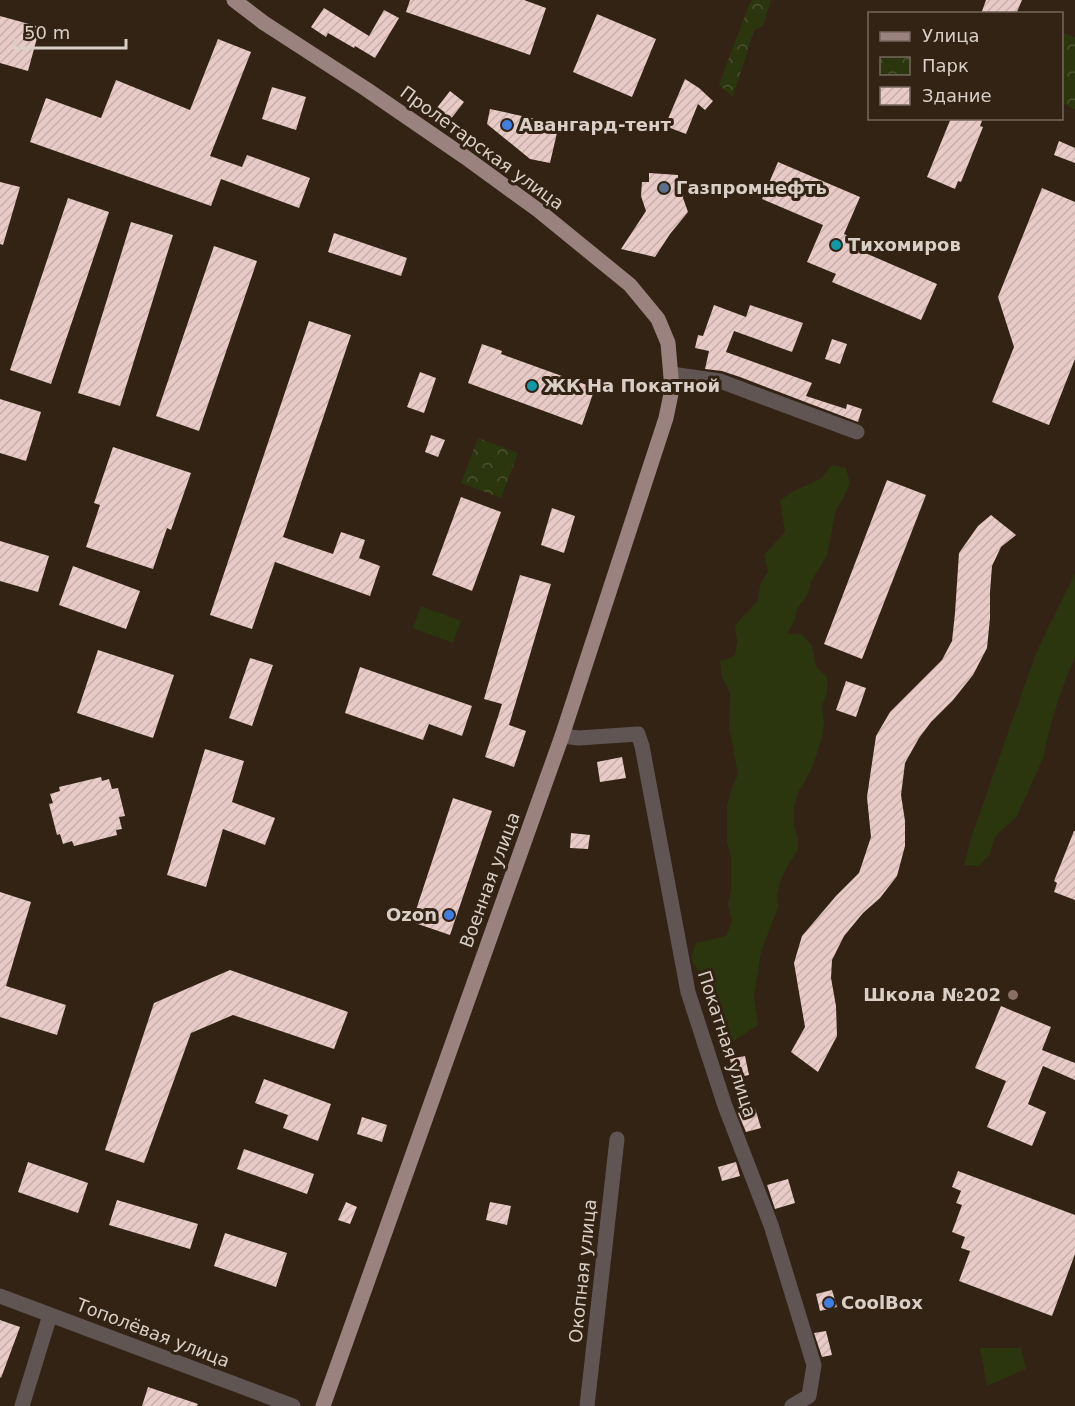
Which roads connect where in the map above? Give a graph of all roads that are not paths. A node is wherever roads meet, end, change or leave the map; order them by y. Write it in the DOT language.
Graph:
graph roads {
  1 [pos="234,0"];
  2 [pos="671,367"];
  3 [pos="857,432"];
  4 [pos="562,736"];
  5 [pos="617,1140"];
  6 [pos="0,1296"];
  7 [pos="50,1315"];
  8 [pos="22,1406"];
  9 [pos="293,1406"];
  10 [pos="324,1406"];
  11 [pos="587,1406"];
  12 [pos="792,1406"];
  1 -- 2 [label="main road, Пролетарская улица"];
  2 -- 3 [label="street"];
  2 -- 4 [label="main road, Военная улица"];
  4 -- 10 [label="main road, Военная улица"];
  4 -- 12 [label="street, Покатная улица"];
  5 -- 11 [label="street, Окопная улица"];
  6 -- 7 [label="street, Тополёвая улица"];
  7 -- 8 [label="street"];
  7 -- 9 [label="street, Тополёвая улица"];
}
